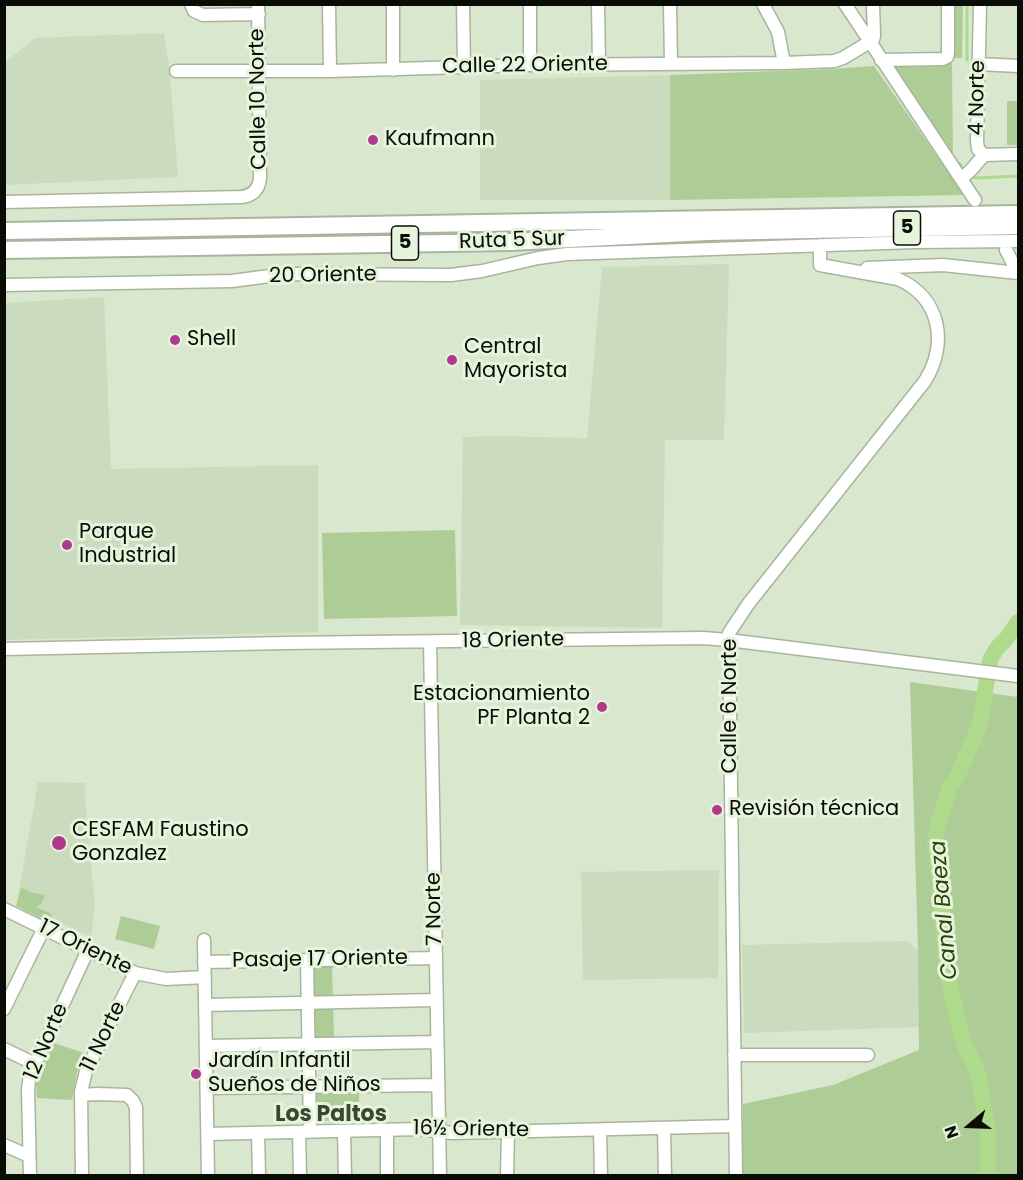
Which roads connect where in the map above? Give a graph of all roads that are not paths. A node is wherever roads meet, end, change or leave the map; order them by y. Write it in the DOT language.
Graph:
graph roads {
  1 [pos="191,4"];
  2 [pos="329,4"];
  3 [pos="393,4"];
  4 [pos="463,4"];
  5 [pos="530,4"];
  6 [pos="598,4"];
  7 [pos="670,4"];
  8 [pos="763,4"];
  9 [pos="845,4"];
  10 [pos="873,4"];
  11 [pos="948,4"];
  12 [pos="980,4"];
  13 [pos="258,9"];
  14 [pos="870,43"];
  15 [pos="881,60"];
  16 [pos="784,63"];
  17 [pos="599,64"];
  18 [pos="671,64"];
  19 [pos="979,64"];
  20 [pos="530,65"];
  21 [pos="1018,66"];
  22 [pos="464,67"];
  23 [pos="393,70"];
  24 [pos="176,71"];
  25 [pos="260,71"];
  26 [pos="330,71"];
  27 [pos="1018,154"];
  28 [pos="984,155"];
  29 [pos="966,175"];
  30 [pos="975,200"];
  31 [pos="4,202"];
  32 [pos="1018,208"];
  33 [pos="965,215"];
  34 [pos="1017,227"];
  35 [pos="4,231"];
  36 [pos="820,245"];
  37 [pos="4,250"];
  38 [pos="1006,250"];
  39 [pos="935,266"];
  40 [pos="843,269"];
  41 [pos="1018,273"];
  42 [pos="4,285"];
  43 [pos="913,287"];
  44 [pos="728,640"];
  45 [pos="430,642"];
  46 [pos="4,649"];
  47 [pos="1018,676"];
  48 [pos="4,909"];
  49 [pos="44,928"];
  50 [pos="204,940"];
  51 [pos="88,950"];
  52 [pos="436,958"];
  53 [pos="307,960"];
  54 [pos="204,962"];
  55 [pos="135,973"];
  56 [pos="205,977"];
  57 [pos="436,1000"];
  58 [pos="308,1003"];
  59 [pos="205,1005"];
  60 [pos="4,1009"];
  61 [pos="437,1042"];
  62 [pos="309,1044"];
  63 [pos="206,1046"];
  64 [pos="4,1049"];
  65 [pos="734,1055"];
  66 [pos="868,1055"];
  67 [pos="35,1064"];
  68 [pos="438,1085"];
  69 [pos="309,1086"];
  70 [pos="207,1088"];
  71 [pos="81,1095"];
  72 [pos="735,1126"];
  73 [pos="664,1128"];
  74 [pos="387,1130"];
  75 [pos="600,1130"];
  76 [pos="344,1131"];
  77 [pos="305,1132"];
  78 [pos="439,1132"];
  79 [pos="508,1132"];
  80 [pos="258,1133"];
  81 [pos="208,1134"];
  82 [pos="4,1145"];
  83 [pos="29,1156"];
  84 [pos="30,1176"];
  85 [pos="82,1176"];
  86 [pos="137,1176"];
  87 [pos="208,1176"];
  88 [pos="259,1176"];
  89 [pos="300,1176"];
  90 [pos="345,1176"];
  91 [pos="387,1176"];
  92 [pos="440,1176"];
  93 [pos="507,1176"];
  94 [pos="601,1176"];
  95 [pos="665,1176"];
  96 [pos="736,1176"];
  1 -- 13 [label="street"];
  2 -- 26 [label="street"];
  3 -- 23 [label="street"];
  4 -- 22 [label="street"];
  5 -- 20 [label="street"];
  6 -- 17 [label="street"];
  7 -- 18 [label="street"];
  8 -- 16 [label="street"];
  9 -- 14 [label="street"];
  10 -- 14 [label="street"];
  11 -- 15 [label="street"];
  12 -- 19 [label="street, 4 Norte"];
  13 -- 25 [label="street, Calle 10 Norte"];
  14 -- 15 [label="street"];
  14 -- 16 [label="street, Calle 22 Oriente"];
  15 -- 29 [label="street"];
  16 -- 18 [label="street, Calle 22 Oriente"];
  17 -- 18 [label="street, Calle 22 Oriente"];
  17 -- 20 [label="street, Calle 22 Oriente"];
  19 -- 21 [label="street"];
  19 -- 28 [label="street, 4 Norte"];
  20 -- 22 [label="street, Calle 22 Oriente"];
  22 -- 23 [label="street, Calle 22 Oriente"];
  23 -- 26 [label="street, Calle 22 Oriente"];
  24 -- 25 [label="street, Calle 22 Oriente"];
  25 -- 26 [label="street, Calle 22 Oriente"];
  25 -- 31 [label="street, Calle 10 Norte"];
  27 -- 28 [label="street, 4 Norte"];
  28 -- 29 [label="street"];
  29 -- 30 [label="street"];
  32 -- 33 [label="highway"];
  33 -- 34 [label="highway, Ruta 5 Sur / 5"];
  33 -- 35 [label="highway, Ruta 5 Sur / 5"];
  34 -- 36 [label="street, 20 Oriente"];
  34 -- 37 [label="highway, Ruta 5 Sur / 5"];
  36 -- 40 [label="street"];
  36 -- 42 [label="street, 20 Oriente"];
  38 -- 41 [label="street"];
  39 -- 40 [label="street"];
  39 -- 41 [label="street"];
  39 -- 43 [label="street"];
  40 -- 43 [label="street"];
  43 -- 44 [label="street, Calle 6 Norte"];
  44 -- 45 [label="street, 18 Oriente"];
  44 -- 47 [label="street, 18 Oriente"];
  44 -- 65 [label="street, Calle 6 Norte"];
  45 -- 46 [label="street, 18 Oriente"];
  45 -- 52 [label="street, 7 Norte"];
  48 -- 49 [label="street, 17 Oriente"];
  49 -- 51 [label="street, 17 Oriente"];
  49 -- 60 [label="street"];
  50 -- 54 [label="street"];
  51 -- 55 [label="street, 17 Oriente"];
  51 -- 67 [label="street, 12 Norte"];
  52 -- 53 [label="street, Pasaje 17 Oriente"];
  52 -- 57 [label="street, 7 Norte"];
  53 -- 54 [label="street, Pasaje 17 Oriente"];
  53 -- 58 [label="street"];
  54 -- 56 [label="street"];
  55 -- 56 [label="street, 17 Oriente"];
  55 -- 71 [label="street, 11 Norte"];
  56 -- 59 [label="street"];
  57 -- 58 [label="street"];
  57 -- 61 [label="street, 7 Norte"];
  58 -- 59 [label="street"];
  58 -- 62 [label="street"];
  59 -- 63 [label="street"];
  61 -- 62 [label="street"];
  61 -- 68 [label="street, 7 Norte"];
  62 -- 63 [label="street"];
  62 -- 69 [label="street"];
  63 -- 70 [label="street"];
  64 -- 67 [label="street"];
  65 -- 66 [label="street"];
  65 -- 72 [label="street, Calle 6 Norte"];
  67 -- 83 [label="street, 12 Norte"];
  68 -- 69 [label="street"];
  68 -- 78 [label="street, 7 Norte"];
  69 -- 70 [label="street"];
  69 -- 77 [label="street"];
  70 -- 81 [label="street"];
  71 -- 85 [label="street, 11 Norte"];
  71 -- 86 [label="street"];
  72 -- 73 [label="street, 16½ Oriente"];
  72 -- 96 [label="street, Calle 6 Norte"];
  73 -- 75 [label="street, 16½ Oriente"];
  73 -- 95 [label="street"];
  74 -- 76 [label="street, 16½ Oriente"];
  74 -- 78 [label="street, 16½ Oriente"];
  74 -- 91 [label="street"];
  75 -- 79 [label="street, 16½ Oriente"];
  75 -- 94 [label="street"];
  76 -- 77 [label="street, 16½ Oriente"];
  76 -- 90 [label="street"];
  77 -- 80 [label="street, 16½ Oriente"];
  77 -- 89 [label="street"];
  78 -- 79 [label="street, 16½ Oriente"];
  78 -- 92 [label="street, 7 Norte"];
  79 -- 93 [label="street"];
  80 -- 81 [label="street, 16½ Oriente"];
  80 -- 88 [label="street"];
  81 -- 87 [label="street"];
  82 -- 83 [label="street"];
  83 -- 84 [label="street, 12 Norte"];
}
